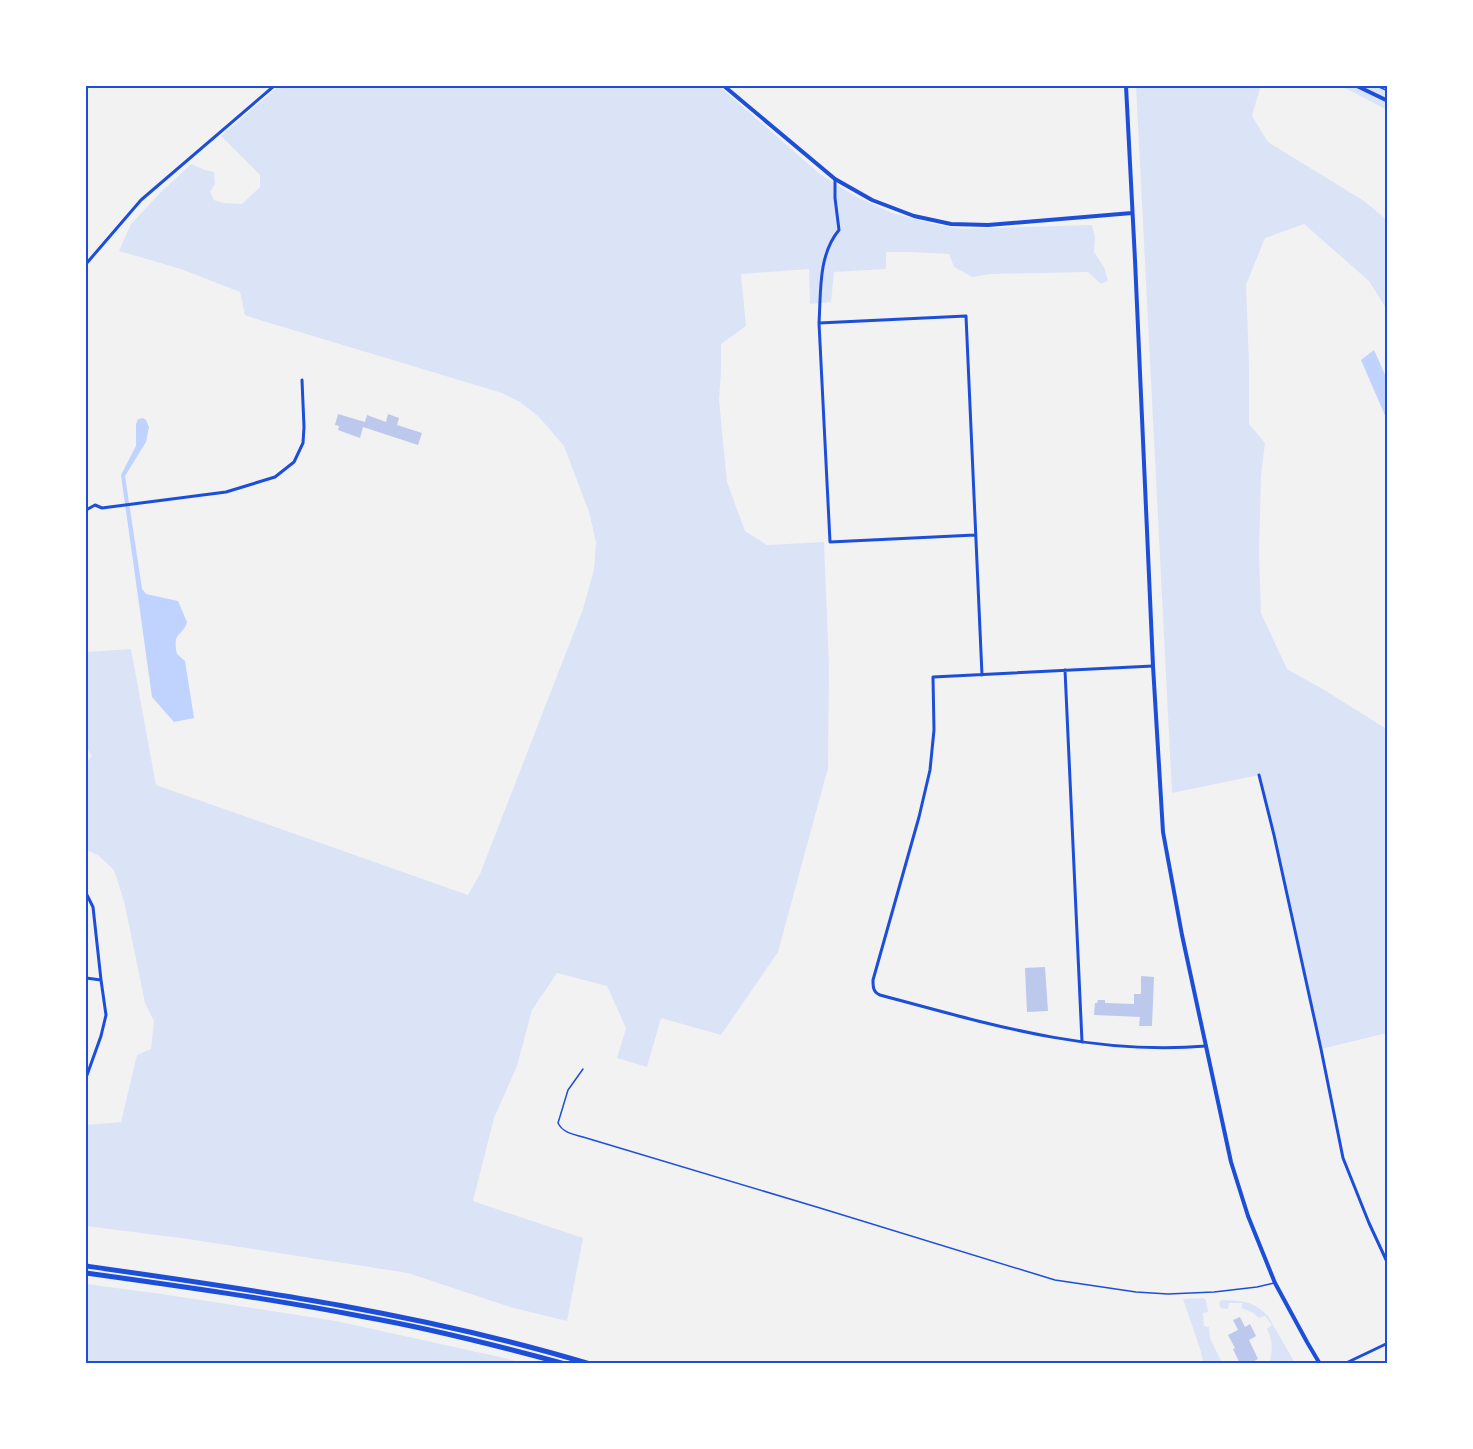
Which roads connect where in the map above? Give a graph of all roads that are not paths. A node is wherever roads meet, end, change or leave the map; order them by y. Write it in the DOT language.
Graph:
graph roads {
  1 [pos="274,86"];
  2 [pos="724,86"];
  3 [pos="1126,86"];
  4 [pos="1357,86"];
  5 [pos="1388,101"];
  6 [pos="835,179"];
  7 [pos="1132,213"];
  8 [pos="86,264"];
  9 [pos="819,323"];
  10 [pos="302,380"];
  11 [pos="86,510"];
  12 [pos="975,535"];
  13 [pos="1152,666"];
  14 [pos="1065,670"];
  15 [pos="982,675"];
  16 [pos="1259,775"];
  17 [pos="86,893"];
  18 [pos="86,978"];
  19 [pos="101,980"];
  20 [pos="1082,1042"];
  21 [pos="1206,1046"];
  22 [pos="583,1069"];
  23 [pos="86,1075"];
  24 [pos="1388,1264"];
  25 [pos="86,1266"];
  26 [pos="86,1273"];
  27 [pos="1275,1282"];
  28 [pos="1388,1343"];
  29 [pos="565,1364"];
  30 [pos="590,1364"];
  31 [pos="1320,1364"];
  32 [pos="1344,1364"];
  1 -- 8 [label="street"];
  2 -- 6 [label="street"];
  3 -- 7 [label="street"];
  4 -- 5 [label="street"];
  6 -- 7 [label="street"];
  6 -- 9 [label="street"];
  7 -- 13 [label="street"];
  9 -- 12 [label="street"];
  9 -- 12 [label="street"];
  10 -- 11 [label="street"];
  12 -- 15 [label="street"];
  13 -- 14 [label="street"];
  13 -- 21 [label="street"];
  14 -- 15 [label="street"];
  14 -- 20 [label="street"];
  15 -- 20 [label="street"];
  16 -- 24 [label="street"];
  17 -- 19 [label="street"];
  18 -- 19 [label="street"];
  19 -- 23 [label="street"];
  20 -- 21 [label="street"];
  21 -- 27 [label="street"];
  22 -- 27 [label="lane"];
  25 -- 30 [label="highway"];
  26 -- 29 [label="highway"];
  27 -- 31 [label="street"];
  28 -- 32 [label="street"];
}
